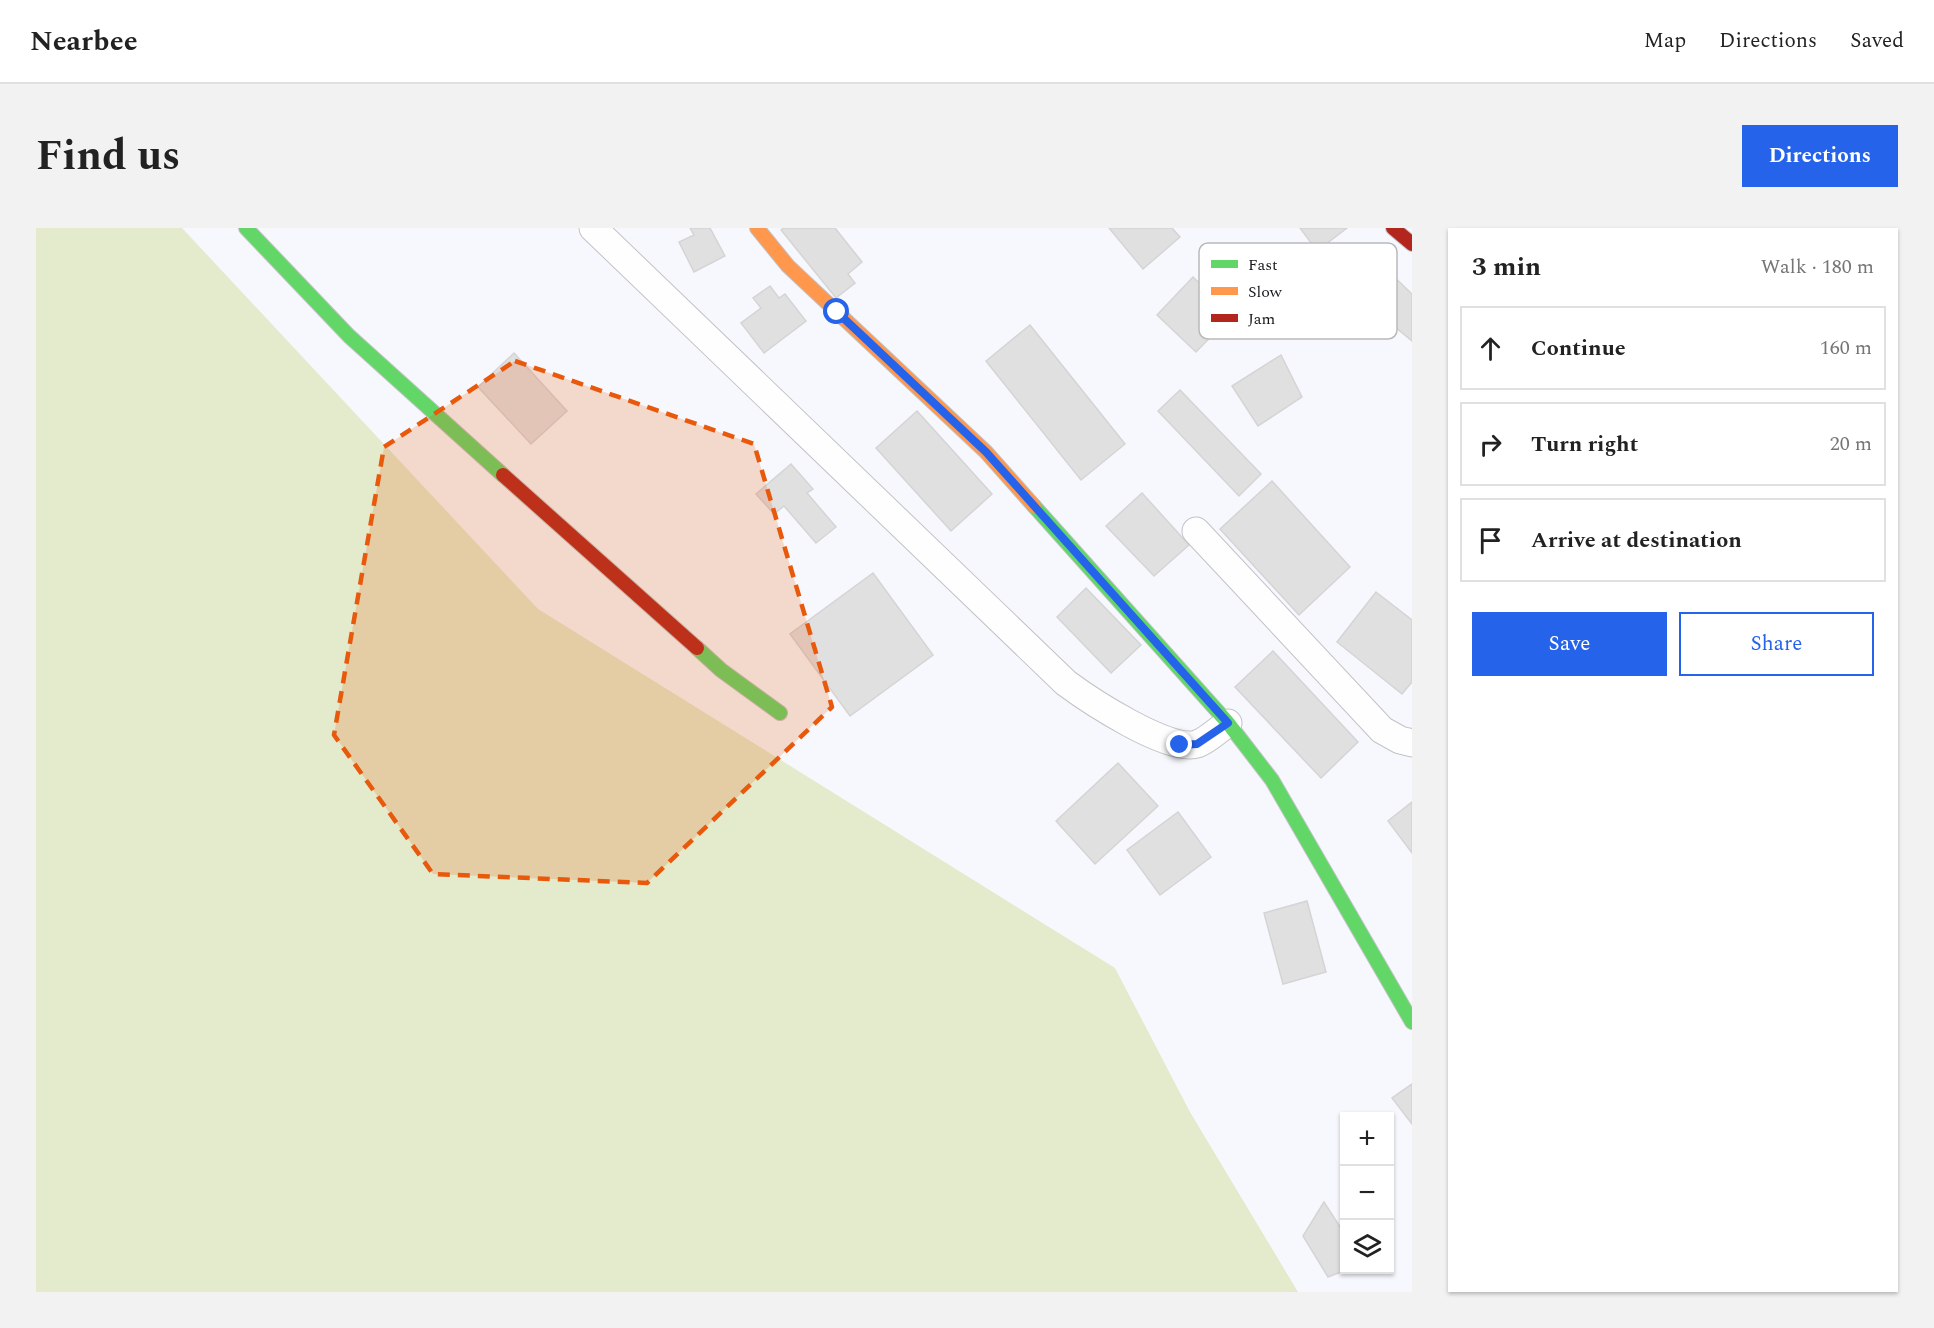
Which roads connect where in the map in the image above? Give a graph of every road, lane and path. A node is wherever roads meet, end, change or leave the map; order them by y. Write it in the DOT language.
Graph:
graph roads {
  1 [pos="246,228"];
  2 [pos="593,228"];
  3 [pos="757,228"];
  4 [pos="1393,228"];
  5 [pos="1412,244"];
  6 [pos="1196,531"];
  7 [pos="780,713"];
  8 [pos="1228,723"];
  9 [pos="1412,743"];
  10 [pos="1412,1022"];
  1 -- 7 [label="street"];
  2 -- 8 [label="street"];
  3 -- 8 [label="street"];
  4 -- 5 [label="street"];
  6 -- 9 [label="street"];
  8 -- 10 [label="street"];
}
